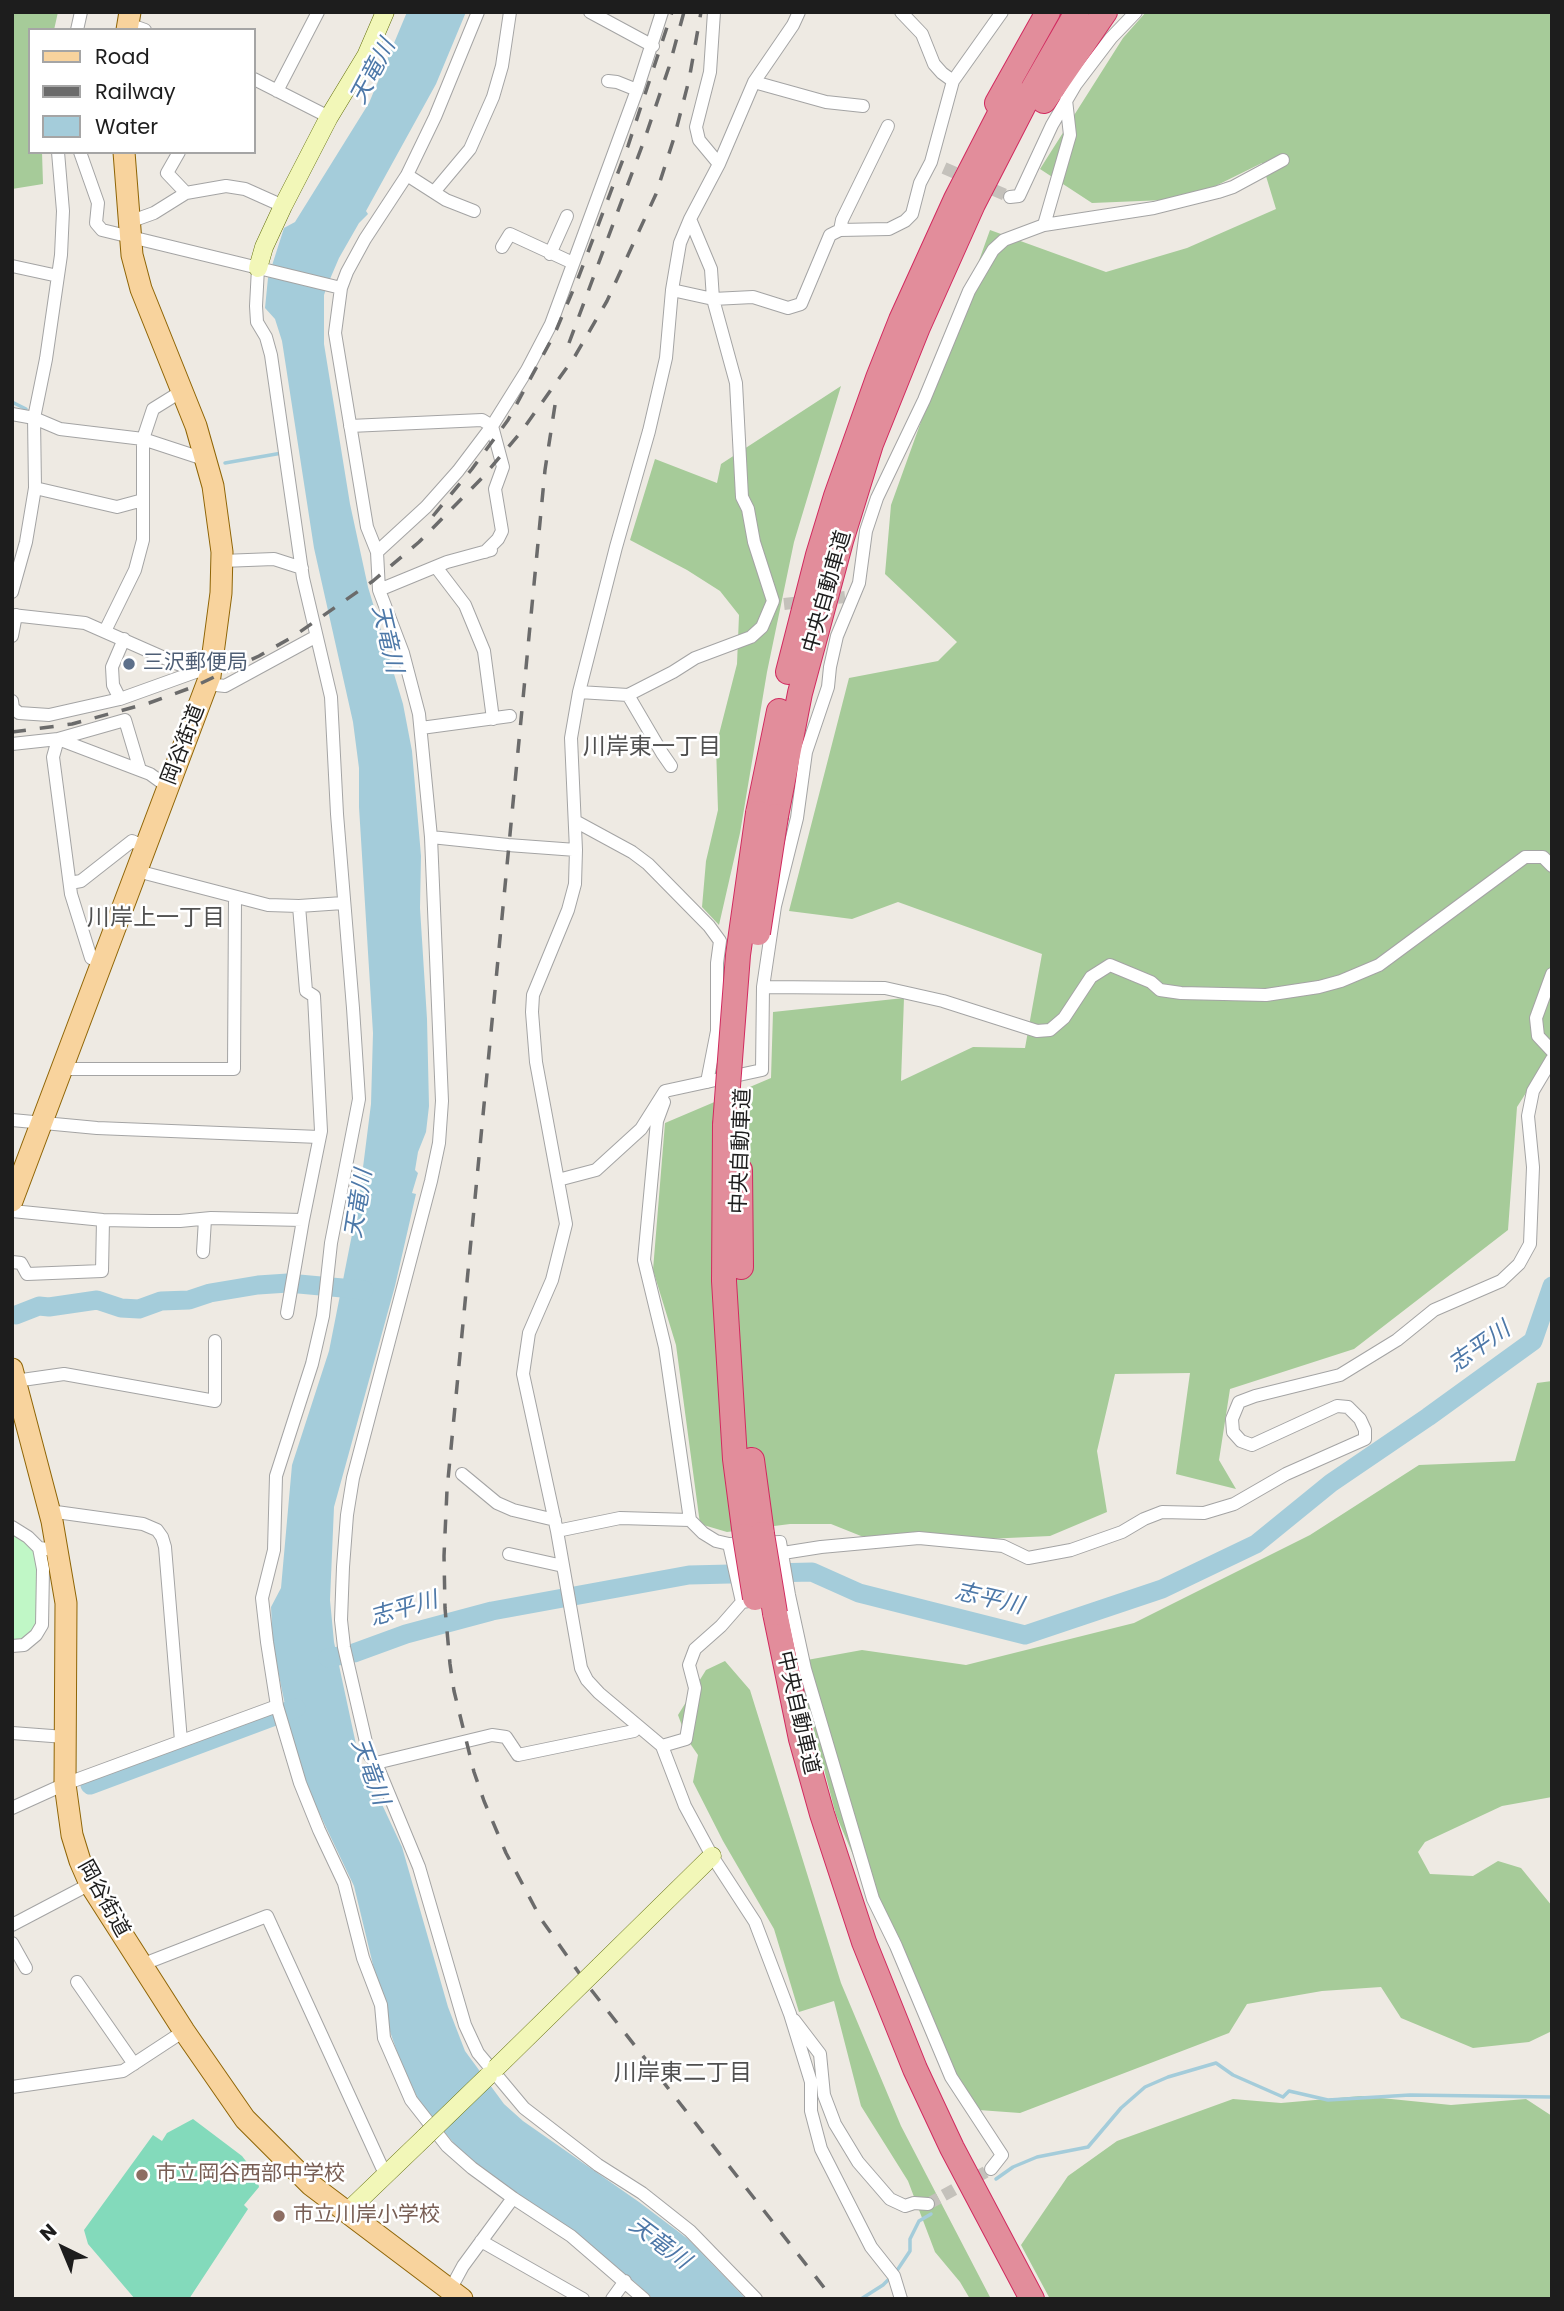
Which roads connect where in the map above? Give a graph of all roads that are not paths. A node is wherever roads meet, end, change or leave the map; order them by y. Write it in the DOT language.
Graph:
graph roads {
  1 [pos="318,12"];
  2 [pos="385,12"];
  3 [pos="478,12"];
  4 [pos="510,12"];
  5 [pos="590,12"];
  6 [pos="662,12"];
  7 [pos="715,12"];
  8 [pos="799,12"];
  9 [pos="901,12"];
  10 [pos="1002,12"];
  11 [pos="1048,12"];
  12 [pos="1057,12"];
  13 [pos="1077,12"];
  14 [pos="1105,12"];
  15 [pos="1136,12"];
  16 [pos="653,46"];
  17 [pos="256,80"];
  18 [pos="608,81"];
  19 [pos="953,81"];
  20 [pos="754,82"];
  21 [pos="637,90"];
  22 [pos="277,91"];
  23 [pos="1066,100"];
  24 [pos="863,106"];
  25 [pos="329,117"];
  26 [pos="888,126"];
  27 [pos="58,154"];
  28 [pos="80,154"];
  29 [pos="124,154"];
  30 [pos="178,154"];
  31 [pos="1283,160"];
  32 [pos="931,162"];
  33 [pos="719,164"];
  34 [pos="944,168"];
  35 [pos="407,174"];
  36 [pos="434,192"];
  37 [pos="186,193"];
  38 [pos="1010,197"];
  39 [pos="282,206"];
  40 [pos="474,211"];
  41 [pos="567,216"];
  42 [pos="690,219"];
  43 [pos="1044,225"];
  44 [pos="129,230"];
  45 [pos="840,230"];
  46 [pos="502,247"];
  47 [pos="550,254"];
  48 [pos="573,263"];
  49 [pos="12,266"];
  50 [pos="262,269"];
  51 [pos="58,275"];
  52 [pos="337,287"];
  53 [pos="672,290"];
  54 [pos="713,299"];
  55 [pos="182,391"];
  56 [pos="12,414"];
  57 [pos="34,418"];
  58 [pos="350,426"];
  59 [pos="492,426"];
  60 [pos="143,439"];
  61 [pos="207,460"];
  62 [pos="35,488"];
  63 [pos="143,500"];
  64 [pos="841,541"];
  65 [pos="377,552"];
  66 [pos="222,561"];
  67 [pos="436,566"];
  68 [pos="302,568"];
  69 [pos="379,590"];
  70 [pos="12,592"];
  71 [pos="14,615"];
  72 [pos="105,631"];
  73 [pos="12,636"];
  74 [pos="315,637"];
  75 [pos="124,639"];
  76 [pos="205,677"];
  77 [pos="785,686"];
  78 [pos="579,692"];
  79 [pos="628,695"];
  80 [pos="120,699"];
  81 [pos="12,701"];
  82 [pos="510,716"];
  83 [pos="493,719"];
  84 [pos="421,728"];
  85 [pos="58,739"];
  86 [pos="12,744"];
  87 [pos="671,766"];
  88 [pos="140,770"];
  89 [pos="168,787"];
  90 [pos="767,814"];
  91 [pos="575,821"];
  92 [pos="431,836"];
  93 [pos="145,847"];
  94 [pos="576,850"];
  95 [pos="1552,866"];
  96 [pos="137,871"];
  97 [pos="69,883"];
  98 [pos="235,898"];
  99 [pos="343,903"];
  100 [pos="299,906"];
  101 [pos="102,964"];
  102 [pos="1552,974"];
  103 [pos="763,987"];
  104 [pos="1552,1051"];
  105 [pos="1552,1059"];
  106 [pos="62,1069"];
  107 [pos="707,1082"];
  108 [pos="676,1088"];
  109 [pos="12,1120"];
  110 [pos="41,1123"];
  111 [pos="319,1137"];
  112 [pos="558,1180"];
  113 [pos="12,1201"];
  114 [pos="12,1211"];
  115 [pos="205,1219"];
  116 [pos="103,1220"];
  117 [pos="303,1220"];
  118 [pos="203,1252"];
  119 [pos="12,1262"];
  120 [pos="287,1313"];
  121 [pos="215,1341"];
  122 [pos="14,1375"];
  123 [pos="462,1474"];
  124 [pos="49,1511"];
  125 [pos="690,1520"];
  126 [pos="556,1525"];
  127 [pos="12,1527"];
  128 [pos="745,1538"];
  129 [pos="49,1549"];
  130 [pos="783,1553"];
  131 [pos="509,1554"];
  132 [pos="563,1566"];
  133 [pos="766,1606"];
  134 [pos="12,1646"];
  135 [pos="277,1706"];
  136 [pos="638,1726"];
  137 [pos="12,1733"];
  138 [pos="65,1737"];
  139 [pos="181,1741"];
  140 [pos="662,1746"];
  141 [pos="376,1763"];
  142 [pos="65,1784"];
  143 [pos="12,1808"];
  144 [pos="712,1856"];
  145 [pos="90,1884"];
  146 [pos="12,1925"];
  147 [pos="12,1943"];
  148 [pos="141,1965"];
  149 [pos="26,1968"];
  150 [pos="77,1982"];
  151 [pos="789,2014"];
  152 [pos="184,2031"];
  153 [pos="134,2064"];
  154 [pos="492,2072"];
  155 [pos="12,2087"];
  156 [pos="991,2169"];
  157 [pos="385,2174"];
  158 [pos="513,2199"];
  159 [pos="928,2204"];
  160 [pos="348,2211"];
  161 [pos="481,2241"];
  162 [pos="625,2281"];
  163 [pos="448,2293"];
  164 [pos="583,2299"];
  165 [pos="612,2299"];
  166 [pos="645,2299"];
  167 [pos="756,2299"];
  168 [pos="901,2299"];
  169 [pos="1013,2299"];
  170 [pos="1032,2299"];
  1 -- 22 [label="street"];
  2 -- 25 [label="street"];
  3 -- 35 [label="street"];
  4 -- 36 [label="street"];
  5 -- 16 [label="street"];
  6 -- 16 [label="street"];
  7 -- 33 [label="street"];
  8 -- 20 [label="street"];
  9 -- 19 [label="street"];
  10 -- 19 [label="street"];
  11 -- 77 [label="highway"];
  12 -- 77 [label="highway, 中央自動車道"];
  13 -- 64 [label="highway, 中央自動車道"];
  14 -- 64 [label="highway"];
  15 -- 23 [label="street"];
  16 -- 21 [label="street"];
  17 -- 22 [label="street"];
  18 -- 21 [label="street"];
  19 -- 32 [label="street"];
  20 -- 24 [label="street"];
  20 -- 33 [label="street"];
  21 -- 48 [label="street"];
  22 -- 25 [label="street"];
  23 -- 38 [label="street"];
  23 -- 43 [label="street"];
  25 -- 39 [label="street"];
  26 -- 45 [label="street"];
  27 -- 51 [label="street"];
  28 -- 44 [label="street"];
  29 -- 44 [label="main road, 岡谷街道"];
  30 -- 37 [label="street"];
  31 -- 43 [label="street"];
  32 -- 34 [label="street"];
  32 -- 45 [label="street"];
  33 -- 42 [label="street"];
  35 -- 36 [label="street"];
  35 -- 52 [label="street"];
  36 -- 40 [label="street"];
  37 -- 39 [label="street"];
  37 -- 44 [label="street"];
  39 -- 50 [label="street"];
  41 -- 47 [label="street"];
  42 -- 53 [label="street"];
  42 -- 54 [label="street"];
  43 -- 103 [label="street"];
  44 -- 50 [label="street"];
  44 -- 55 [label="main road, 岡谷街道"];
  45 -- 54 [label="street"];
  46 -- 47 [label="street"];
  47 -- 48 [label="street"];
  48 -- 59 [label="street"];
  49 -- 51 [label="street"];
  50 -- 52 [label="street"];
  50 -- 68 [label="street"];
  51 -- 57 [label="street"];
  52 -- 58 [label="street"];
  53 -- 54 [label="street"];
  53 -- 78 [label="street"];
  54 -- 79 [label="street"];
  55 -- 60 [label="street"];
  55 -- 61 [label="main road, 岡谷街道"];
  56 -- 57 [label="street"];
  57 -- 60 [label="street"];
  57 -- 62 [label="street"];
  58 -- 59 [label="street"];
  58 -- 65 [label="street"];
  59 -- 65 [label="street"];
  59 -- 67 [label="street"];
  60 -- 61 [label="street"];
  60 -- 63 [label="street"];
  61 -- 66 [label="main road, 岡谷街道"];
  62 -- 63 [label="street"];
  62 -- 70 [label="street"];
  63 -- 72 [label="street"];
  64 -- 90 [label="highway, 中央自動車道"];
  65 -- 69 [label="street"];
  66 -- 68 [label="street"];
  66 -- 76 [label="main road, 岡谷街道"];
  67 -- 69 [label="street"];
  67 -- 83 [label="street"];
  68 -- 74 [label="street"];
  69 -- 84 [label="street"];
  71 -- 72 [label="street"];
  71 -- 73 [label="street"];
  72 -- 75 [label="street"];
  74 -- 76 [label="street"];
  74 -- 99 [label="street"];
  75 -- 76 [label="street"];
  75 -- 80 [label="street"];
  76 -- 80 [label="street"];
  76 -- 89 [label="main road, 岡谷街道"];
  77 -- 90 [label="highway, 中央自動車道"];
  78 -- 79 [label="street"];
  78 -- 91 [label="street"];
  79 -- 87 [label="street"];
  80 -- 81 [label="street"];
  82 -- 83 [label="street"];
  83 -- 84 [label="street"];
  84 -- 92 [label="street"];
  85 -- 86 [label="street"];
  85 -- 88 [label="street"];
  85 -- 88 [label="street"];
  85 -- 97 [label="street"];
  88 -- 89 [label="street"];
  89 -- 93 [label="main road, 岡谷街道"];
  90 -- 128 [label="highway, 中央自動車道, bridge"];
  91 -- 94 [label="street"];
  91 -- 107 [label="street"];
  92 -- 94 [label="street"];
  92 -- 141 [label="street"];
  93 -- 96 [label="main road, 岡谷街道"];
  93 -- 97 [label="street"];
  94 -- 112 [label="street"];
  95 -- 103 [label="street"];
  96 -- 98 [label="street"];
  96 -- 101 [label="main road, 岡谷街道"];
  97 -- 101 [label="street"];
  98 -- 100 [label="street"];
  98 -- 106 [label="street"];
  99 -- 100 [label="street"];
  99 -- 135 [label="street"];
  100 -- 111 [label="street"];
  101 -- 106 [label="main road, 岡谷街道"];
  102 -- 104 [label="street"];
  103 -- 107 [label="street"];
  105 -- 130 [label="street"];
  106 -- 110 [label="main road, 岡谷街道"];
  107 -- 108 [label="street"];
  108 -- 112 [label="street"];
  108 -- 125 [label="street"];
  109 -- 110 [label="street"];
  110 -- 111 [label="street"];
  110 -- 113 [label="main road, 岡谷街道"];
  111 -- 117 [label="street"];
  112 -- 126 [label="street"];
  114 -- 116 [label="street"];
  115 -- 116 [label="street"];
  115 -- 117 [label="street"];
  115 -- 118 [label="street"];
  116 -- 119 [label="street"];
  117 -- 120 [label="street"];
  121 -- 122 [label="street"];
  122 -- 124 [label="main road, 岡谷街道"];
  123 -- 126 [label="street"];
  124 -- 129 [label="main road, 岡谷街道"];
  124 -- 139 [label="street"];
  125 -- 126 [label="street"];
  125 -- 128 [label="street"];
  126 -- 132 [label="street"];
  127 -- 129 [label="street"];
  128 -- 130 [label="street"];
  128 -- 133 [label="highway, 中央自動車道, bridge"];
  128 -- 133 [label="street"];
  129 -- 134 [label="street"];
  129 -- 138 [label="main road, 岡谷街道"];
  130 -- 133 [label="street"];
  131 -- 132 [label="street"];
  132 -- 136 [label="street"];
  133 -- 140 [label="street"];
  133 -- 156 [label="street"];
  133 -- 169 [label="highway, 中央自動車道"];
  133 -- 170 [label="highway, 中央自動車道"];
  135 -- 139 [label="street"];
  135 -- 158 [label="street"];
  136 -- 140 [label="street"];
  136 -- 141 [label="street"];
  137 -- 138 [label="street"];
  138 -- 142 [label="main road, 岡谷街道"];
  139 -- 142 [label="street"];
  140 -- 144 [label="street"];
  141 -- 154 [label="street"];
  142 -- 143 [label="street"];
  142 -- 145 [label="main road, 岡谷街道"];
  144 -- 151 [label="street"];
  144 -- 154 [label="street, bridge"];
  145 -- 146 [label="street"];
  145 -- 148 [label="main road, 岡谷街道"];
  147 -- 149 [label="street"];
  148 -- 152 [label="main road, 岡谷街道"];
  148 -- 157 [label="street"];
  150 -- 153 [label="street"];
  151 -- 159 [label="street"];
  151 -- 168 [label="street"];
  152 -- 153 [label="street"];
  152 -- 160 [label="main road, 岡谷街道"];
  153 -- 155 [label="street"];
  154 -- 157 [label="street, bridge"];
  154 -- 167 [label="street"];
  157 -- 160 [label="street"];
  158 -- 161 [label="street"];
  158 -- 162 [label="street"];
  160 -- 163 [label="main road, 岡谷街道"];
  161 -- 163 [label="street"];
  161 -- 164 [label="street"];
  162 -- 165 [label="street"];
  162 -- 166 [label="street"];
}
